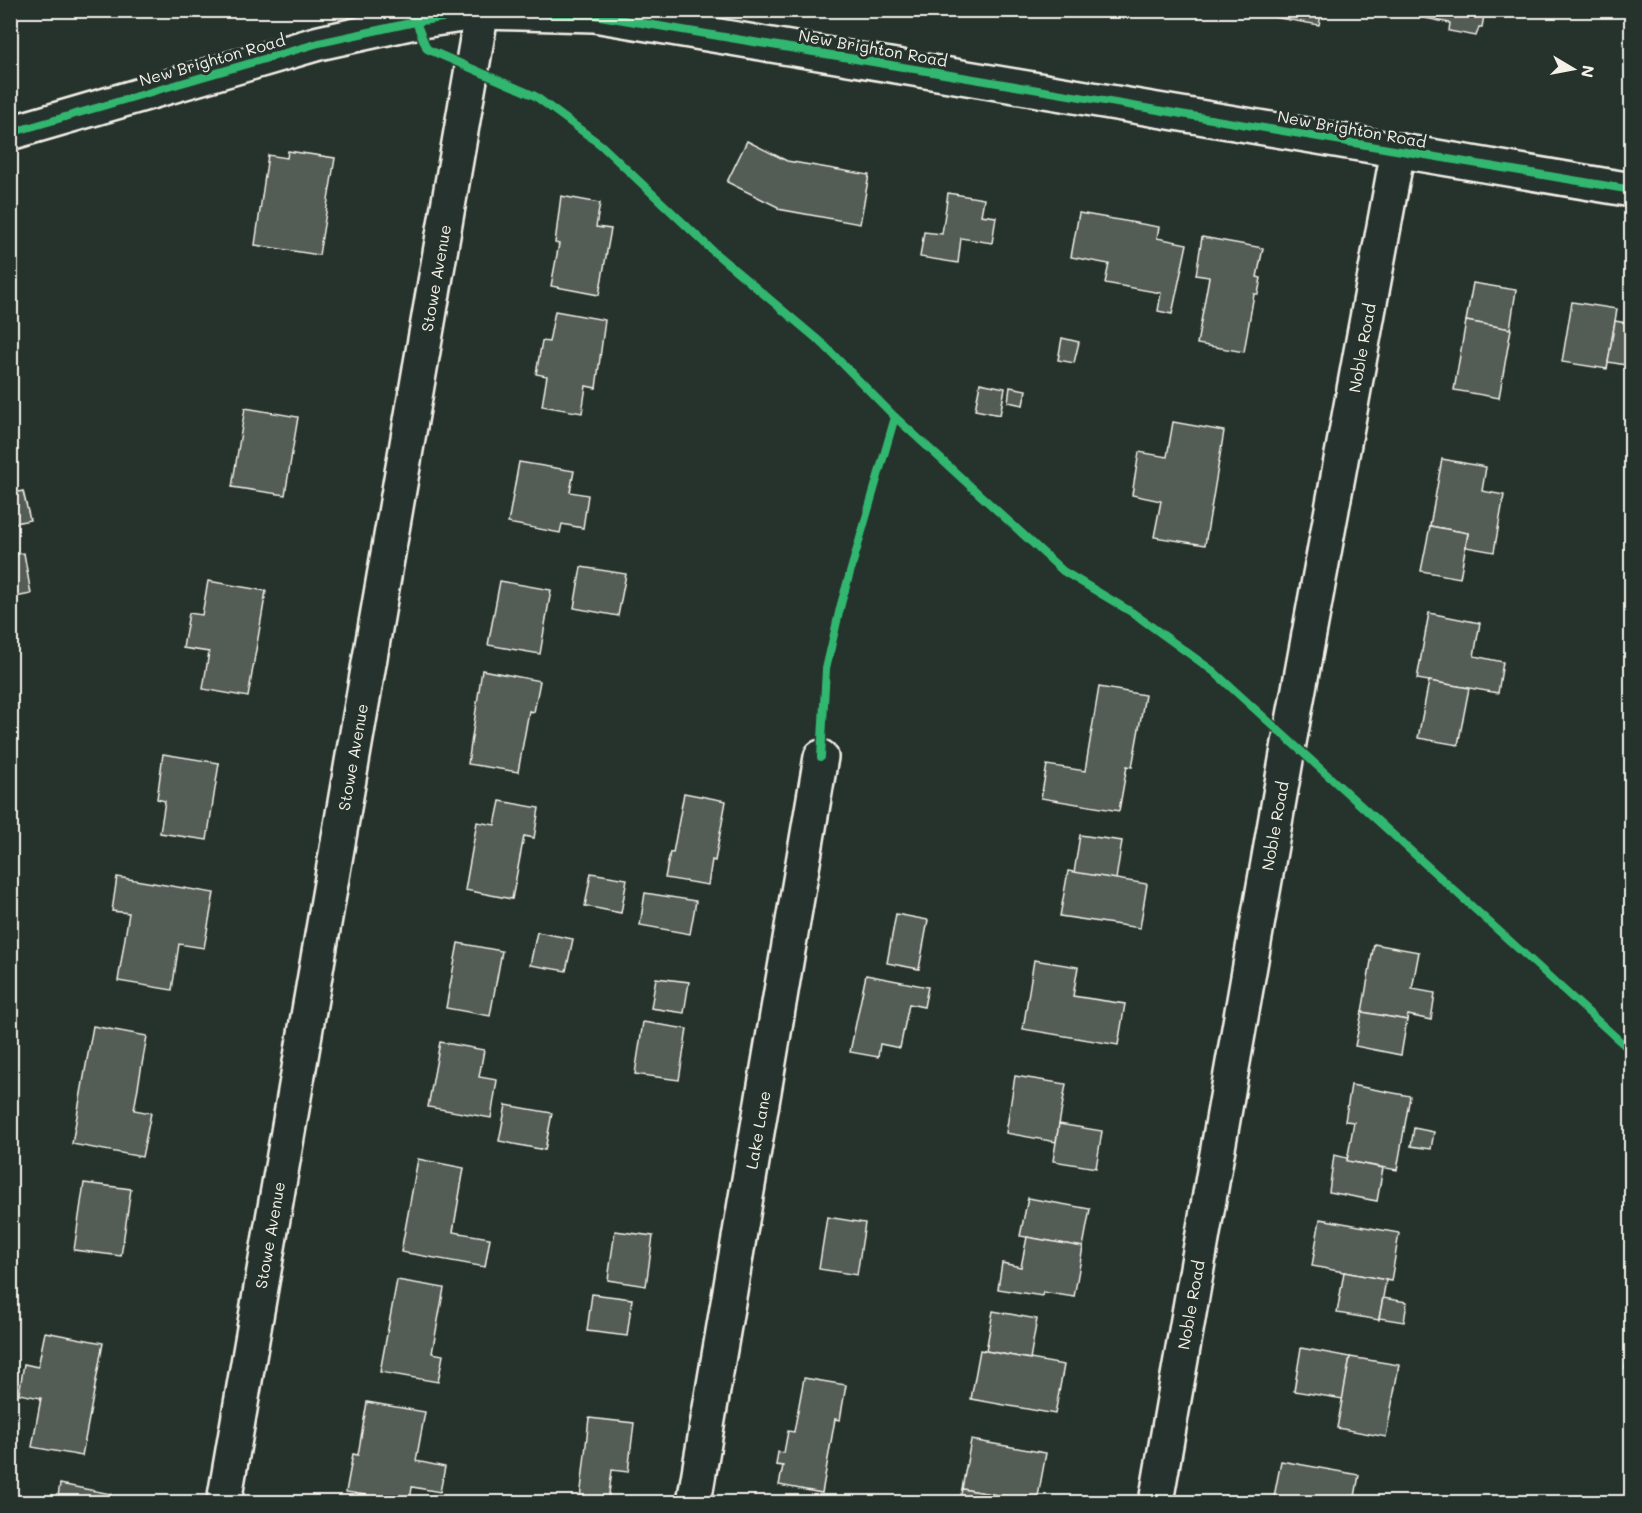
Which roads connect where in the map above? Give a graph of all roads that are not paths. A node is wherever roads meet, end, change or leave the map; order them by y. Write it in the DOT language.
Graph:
graph roads {
  1 [pos="482,11"];
  2 [pos="10,133"];
  3 [pos="1398,150"];
  4 [pos="1632,190"];
  5 [pos="821,757"];
  6 [pos="224,1503"];
  7 [pos="694,1503"];
  8 [pos="1156,1503"];
  1 -- 2 [label="street, New Brighton Road"];
  1 -- 3 [label="street, New Brighton Road"];
  1 -- 6 [label="street, Stowe Avenue"];
  3 -- 4 [label="street, New Brighton Road"];
  3 -- 8 [label="street, Noble Road"];
  5 -- 7 [label="street, Lake Lane"];
}
